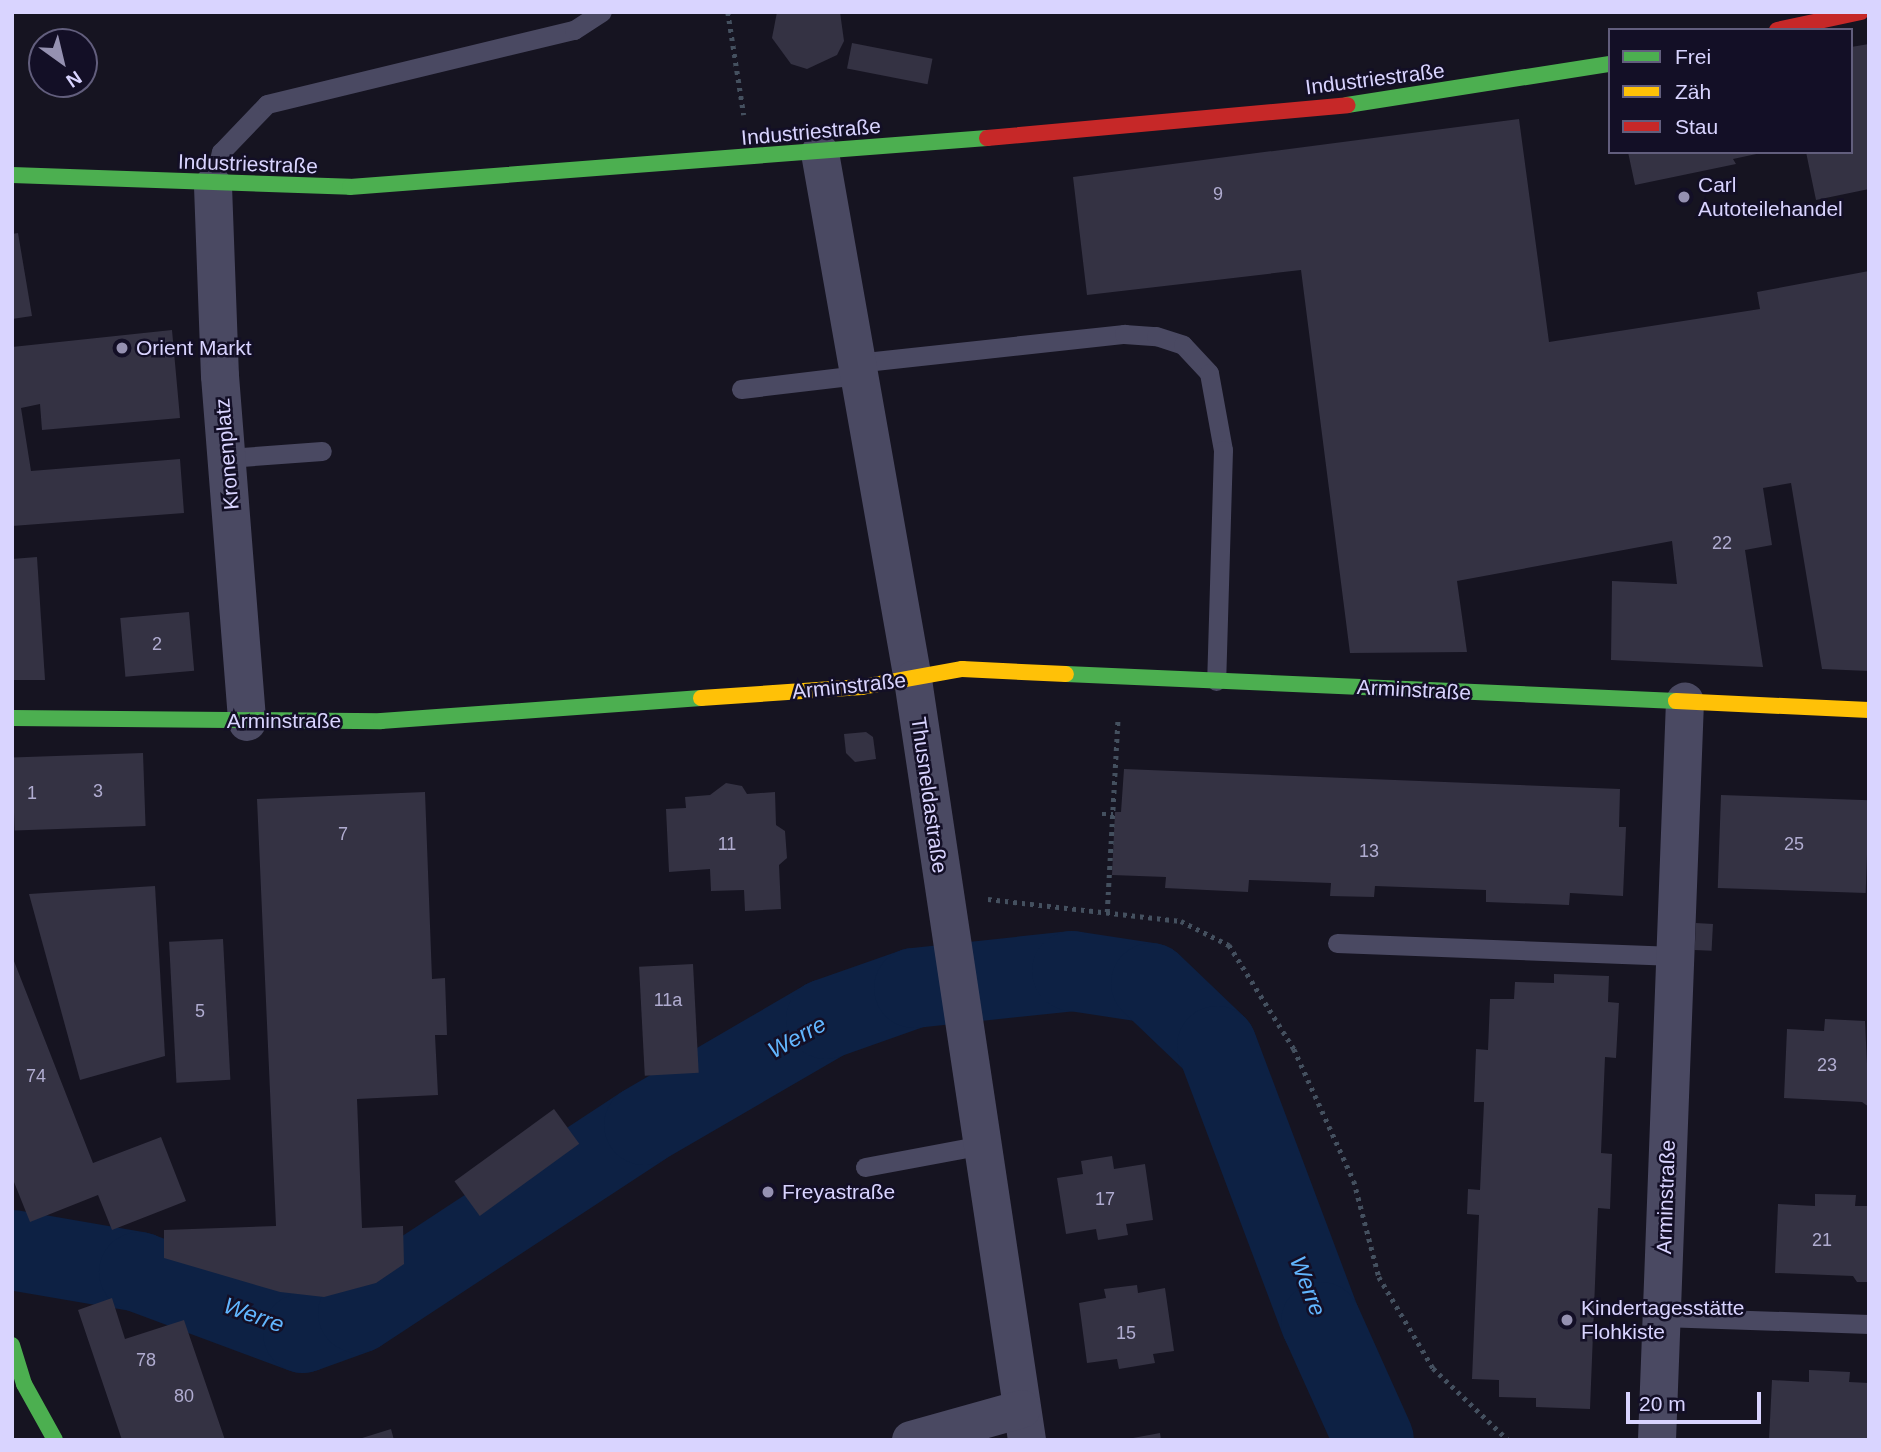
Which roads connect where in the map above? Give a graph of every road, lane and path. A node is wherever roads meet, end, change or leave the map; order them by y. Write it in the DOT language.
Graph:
graph roads {
  1 [pos="602,12"];
  2 [pos="728,12"];
  3 [pos="1861,12"];
  4 [pos="1786,28"];
  5 [pos="1608,64"];
  6 [pos="820,153"];
  7 [pos="750,158"];
  8 [pos="12,176"];
  9 [pos="213,186"];
  10 [pos="857,369"];
  11 [pos="741,389"];
  12 [pos="322,451"];
  13 [pos="228,458"];
  14 [pos="1120,677"];
  15 [pos="913,680"];
  16 [pos="1216,681"];
  17 [pos="1685,702"];
  18 [pos="1869,710"];
  19 [pos="12,718"];
  20 [pos="247,722"];
  21 [pos="1102,814"];
  22 [pos="1113,814"];
  23 [pos="944,903"];
  24 [pos="1107,912"];
  25 [pos="1336,943"];
  26 [pos="1675,956"];
  27 [pos="982,1145"];
  28 [pos="865,1167"];
  29 [pos="1661,1317"];
  30 [pos="1869,1324"];
  31 [pos="12,1345"];
  32 [pos="24,1384"];
  33 [pos="16,1407"];
  34 [pos="1025,1424"];
  35 [pos="55,1440"];
  36 [pos="911,1440"];
  37 [pos="1508,1440"];
  38 [pos="1657,1440"];
  1 -- 9 [label="lane"];
  2 -- 7 [label="path"];
  3 -- 4 [label="street"];
  5 -- 6 [label="street, Industriestraße"];
  6 -- 7 [label="street, Industriestraße"];
  6 -- 10 [label="street, Thusneldastraße"];
  7 -- 9 [label="street, Industriestraße"];
  8 -- 9 [label="street, Industriestraße"];
  9 -- 13 [label="street, Kronenplatz"];
  10 -- 11 [label="lane"];
  10 -- 15 [label="street, Thusneldastraße"];
  10 -- 16 [label="lane"];
  12 -- 13 [label="lane"];
  13 -- 20 [label="street, Kronenplatz"];
  14 -- 15 [label="street, Arminstraße"];
  14 -- 16 [label="street, Arminstraße"];
  14 -- 22 [label="path"];
  15 -- 20 [label="street, Arminstraße"];
  15 -- 23 [label="street, Thusneldastraße"];
  16 -- 17 [label="street, Arminstraße"];
  17 -- 18 [label="street, Arminstraße"];
  17 -- 26 [label="street, Arminstraße"];
  19 -- 20 [label="street, Arminstraße"];
  21 -- 22 [label="path"];
  22 -- 24 [label="path"];
  23 -- 24 [label="path"];
  23 -- 27 [label="street, Thusneldastraße"];
  24 -- 37 [label="path"];
  25 -- 26 [label="lane"];
  26 -- 29 [label="street, Arminstraße"];
  27 -- 28 [label="lane"];
  27 -- 34 [label="street, Thusneldastraße"];
  29 -- 30 [label="lane"];
  29 -- 38 [label="street, Arminstraße"];
  31 -- 32 [label="street"];
  32 -- 33 [label="street"];
  32 -- 35 [label="street"];
  34 -- 36 [label="street"];
}
